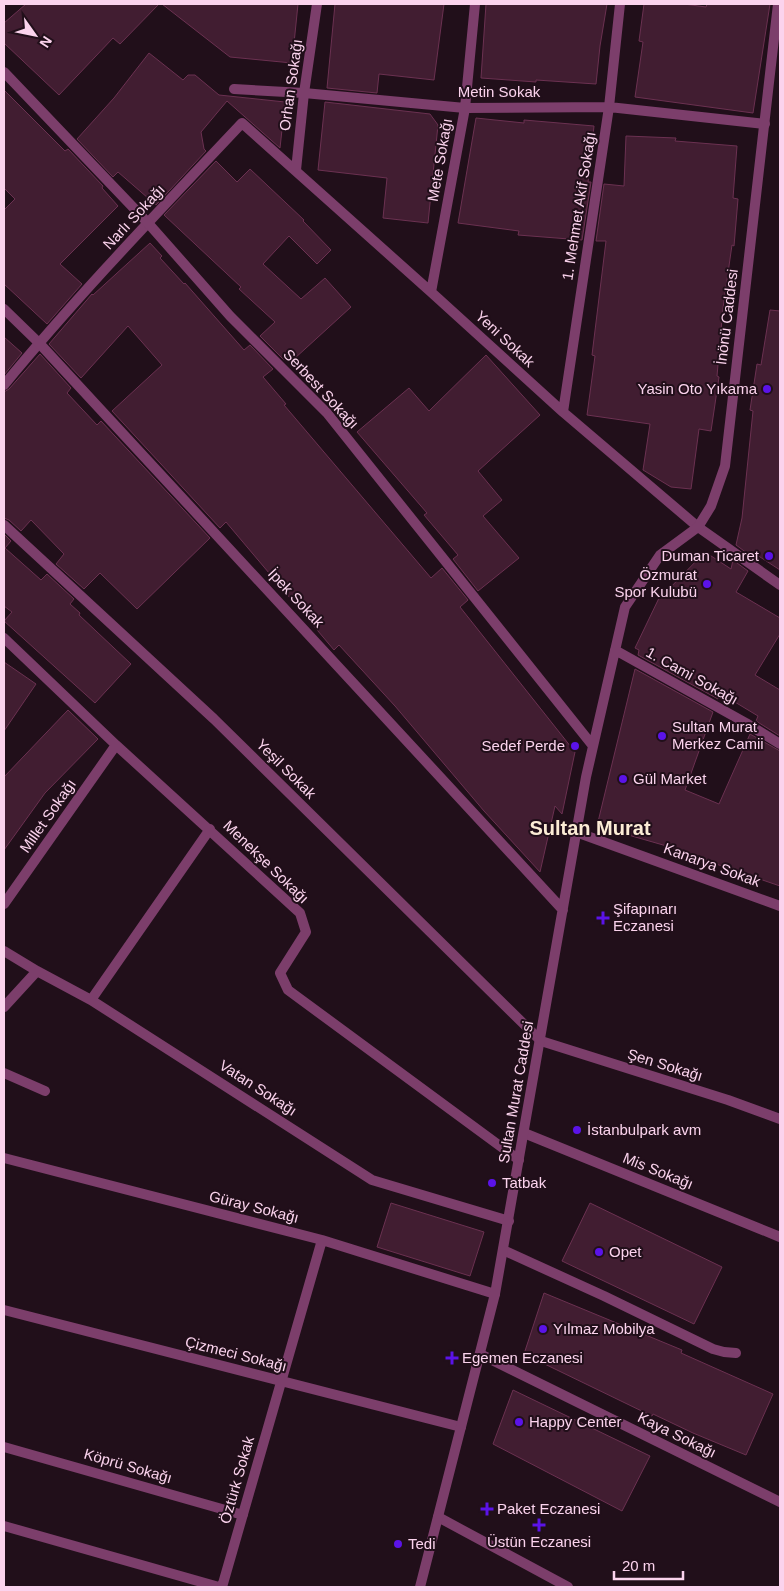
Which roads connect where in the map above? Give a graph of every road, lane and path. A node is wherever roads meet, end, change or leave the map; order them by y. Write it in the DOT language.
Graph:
graph roads {
  1 [pos="317,4"];
  2 [pos="476,4"];
  3 [pos="620,4"];
  4 [pos="778,4"];
  5 [pos="4,72"];
  6 [pos="780,76"];
  7 [pos="769,78"];
  8 [pos="234,89"];
  9 [pos="304,93"];
  10 [pos="609,107"];
  11 [pos="465,108"];
  12 [pos="765,124"];
  13 [pos="296,170"];
  14 [pos="148,223"];
  15 [pos="431,292"];
  16 [pos="4,309"];
  17 [pos="39,343"];
  18 [pos="4,385"];
  19 [pos="563,412"];
  20 [pos="4,525"];
  21 [pos="698,527"];
  22 [pos="780,585"];
  23 [pos="4,638"];
  24 [pos="615,650"];
  25 [pos="780,744"];
  26 [pos="116,745"];
  27 [pos="593,746"];
  28 [pos="210,830"];
  29 [pos="576,832"];
  30 [pos="4,904"];
  31 [pos="780,906"];
  32 [pos="563,910"];
  33 [pos="4,951"];
  34 [pos="37,971"];
  35 [pos="91,1000"];
  36 [pos="4,1007"];
  37 [pos="541,1041"];
  38 [pos="4,1073"];
  39 [pos="45,1091"];
  40 [pos="780,1119"];
  41 [pos="524,1133"];
  42 [pos="4,1158"];
  43 [pos="519,1160"];
  44 [pos="508,1221"];
  45 [pos="780,1238"];
  46 [pos="322,1240"];
  47 [pos="503,1250"];
  48 [pos="495,1294"];
  49 [pos="4,1310"];
  50 [pos="736,1353"];
  51 [pos="480,1354"];
  52 [pos="281,1382"];
  53 [pos="461,1427"];
  54 [pos="4,1447"];
  55 [pos="780,1502"];
  56 [pos="243,1515"];
  57 [pos="438,1517"];
  58 [pos="4,1526"];
  59 [pos="221,1587"];
  60 [pos="420,1587"];
  61 [pos="568,1587"];
  1 -- 9 [label="street, Orhan Sokağı"];
  2 -- 11 [label="street, Mete Sokağı"];
  3 -- 10 [label="street, 1. Mehmet Akif Sokağı"];
  4 -- 7 [label="street, İnönü Caddesi"];
  5 -- 14 [label="street, Serbest Sokağı"];
  6 -- 7 [label="street"];
  7 -- 12 [label="street, İnönü Caddesi"];
  8 -- 9 [label="street, Metin Sokak"];
  9 -- 11 [label="street, Metin Sokak"];
  9 -- 13 [label="street, Orhan Sokağı"];
  10 -- 11 [label="street, Metin Sokak"];
  10 -- 12 [label="street, Metin Sokak"];
  10 -- 19 [label="street, 1. Mehmet Akif Sokağı"];
  11 -- 15 [label="street, Mete Sokağı"];
  12 -- 21 [label="street, İnönü Caddesi"];
  13 -- 14 [label="street, Narlı Sokağı"];
  13 -- 15 [label="street, Yeni Sokak"];
  14 -- 17 [label="street, Narlı Sokağı"];
  14 -- 27 [label="street, Serbest Sokağı"];
  15 -- 19 [label="street, Yeni Sokak"];
  16 -- 17 [label="street, İpek Sokak"];
  17 -- 18 [label="street, Narlı Sokağı"];
  17 -- 32 [label="street, İpek Sokak"];
  19 -- 21 [label="street, Yeni Sokak"];
  20 -- 37 [label="street, Yeşil Sokak"];
  21 -- 22 [label="street, Yeni Sokak"];
  21 -- 24 [label="street, İnönü Caddesi"];
  23 -- 26 [label="street, Menekşe Sokağı"];
  24 -- 25 [label="street, 1. Cami Sokağı"];
  24 -- 27 [label="street, İnönü Caddesi"];
  26 -- 28 [label="street, Menekşe Sokağı"];
  26 -- 30 [label="street, Millet Sokağı"];
  27 -- 29 [label="street, Sultan Murat Caddesi"];
  28 -- 35 [label="street"];
  28 -- 43 [label="street, Menekşe Sokağı"];
  29 -- 31 [label="street, Kanarya Sokak"];
  29 -- 32 [label="street, Sultan Murat Caddesi"];
  32 -- 37 [label="street, Sultan Murat Caddesi"];
  33 -- 34 [label="street, Vatan Sokağı"];
  34 -- 35 [label="street, Vatan Sokağı"];
  34 -- 36 [label="street"];
  35 -- 44 [label="street, Vatan Sokağı"];
  37 -- 40 [label="street, Şen Sokağı"];
  37 -- 41 [label="street, Sultan Murat Caddesi"];
  38 -- 39 [label="street"];
  41 -- 43 [label="street, Sultan Murat Caddesi"];
  41 -- 45 [label="street, Mis Sokağı"];
  42 -- 46 [label="street, Güray Sokağı"];
  43 -- 44 [label="street, Sultan Murat Caddesi"];
  44 -- 47 [label="street, Sultan Murat Caddesi"];
  46 -- 48 [label="street, Güray Sokağı"];
  46 -- 52 [label="street, Öztürk Sokak"];
  47 -- 48 [label="street, Sultan Murat Caddesi"];
  47 -- 50 [label="street"];
  48 -- 51 [label="street, Sultan Murat Caddesi"];
  49 -- 52 [label="street, Çizmeci Sokağı"];
  51 -- 53 [label="street, Sultan Murat Caddesi"];
  51 -- 55 [label="street, Kaya Sokağı"];
  52 -- 53 [label="street, Çizmeci Sokağı"];
  52 -- 56 [label="street, Öztürk Sokak"];
  53 -- 57 [label="street, Sultan Murat Caddesi"];
  54 -- 56 [label="street, Köprü Sokağı"];
  56 -- 59 [label="street, Öztürk Sokak"];
  57 -- 60 [label="street, Sultan Murat Caddesi"];
  57 -- 61 [label="street"];
  58 -- 59 [label="street"];
}
